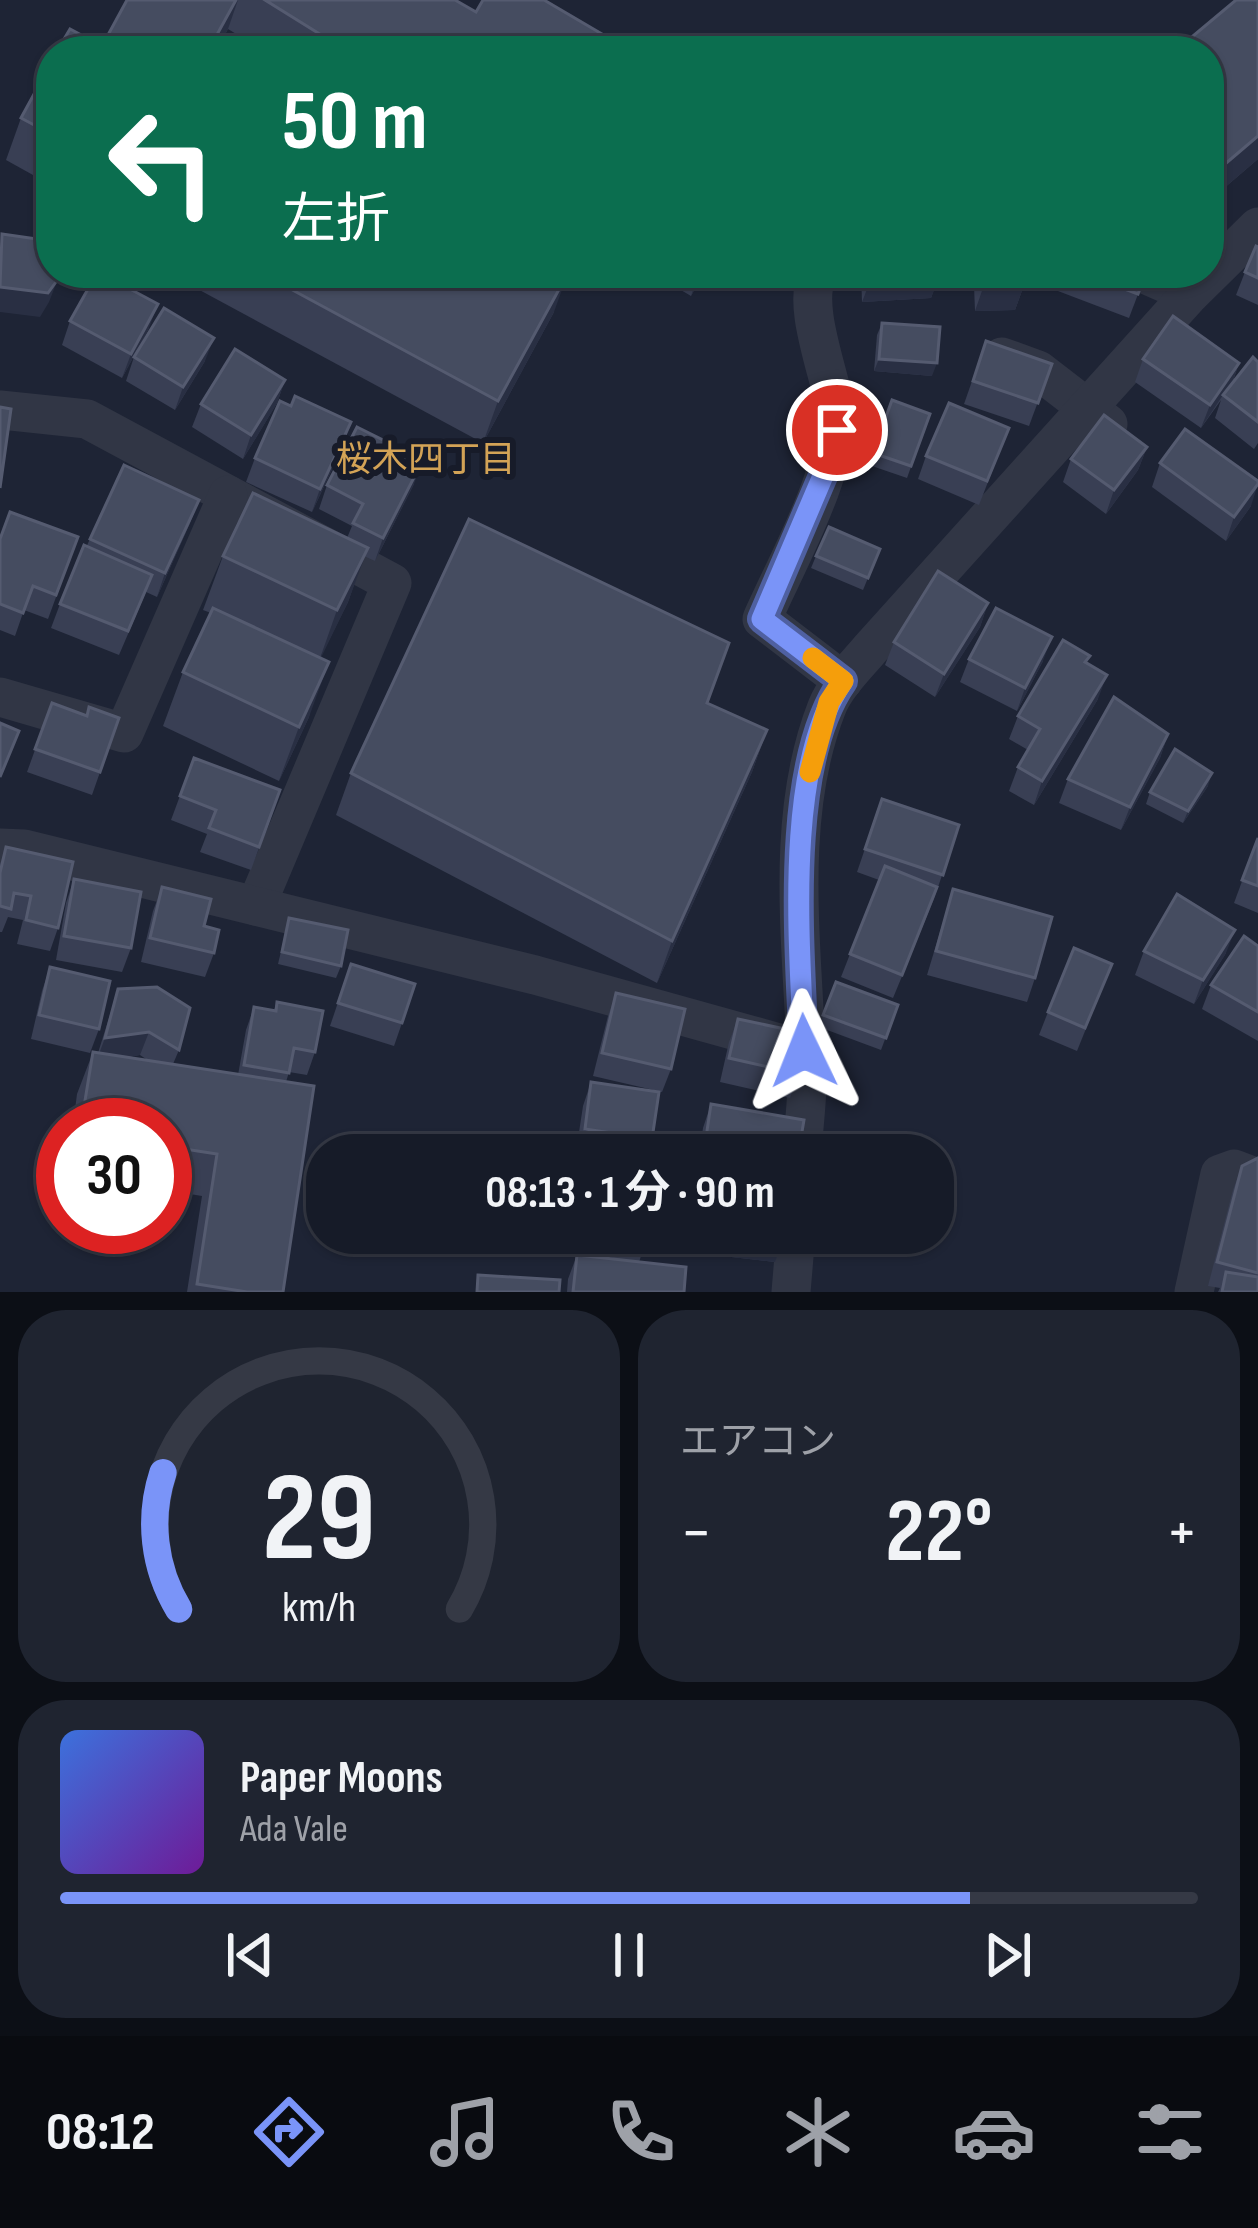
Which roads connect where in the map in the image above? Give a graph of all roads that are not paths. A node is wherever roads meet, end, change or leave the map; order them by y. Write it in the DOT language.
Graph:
graph roads {
  1 [pos="1258,227"];
  2 [pos="1224,260"];
  3 [pos="815,288"];
  4 [pos="1176,288"];
  5 [pos="1196,288"];
  6 [pos="1190,294"];
  7 [pos="1163,326"];
  8 [pos="1201,345"];
  9 [pos="985,354"];
  10 [pos="1088,408"];
  11 [pos="0,410"];
  12 [pos="1129,439"];
  13 [pos="228,495"];
  14 [pos="843,681"];
  15 [pos="0,697"];
  16 [pos="0,848"];
  17 [pos="256,906"];
  18 [pos="804,1051"];
  19 [pos="803,1134"];
  20 [pos="1258,1178"];
  21 [pos="794,1254"];
  22 [pos="791,1292"];
  23 [pos="1194,1292"];
  1 -- 2 [label="street"];
  3 -- 14 [label="street"];
  4 -- 6 [label="street"];
  5 -- 6 [label="street"];
  6 -- 7 [label="street"];
  7 -- 8 [label="street"];
  7 -- 10 [label="street"];
  9 -- 10 [label="street"];
  10 -- 12 [label="street"];
  10 -- 14 [label="street"];
  11 -- 13 [label="street"];
  13 -- 15 [label="street"];
  13 -- 17 [label="street"];
  14 -- 18 [label="street"];
  16 -- 17 [label="street"];
  17 -- 18 [label="street"];
  18 -- 19 [label="street"];
  20 -- 23 [label="street"];
  21 -- 22 [label="street"];
}
